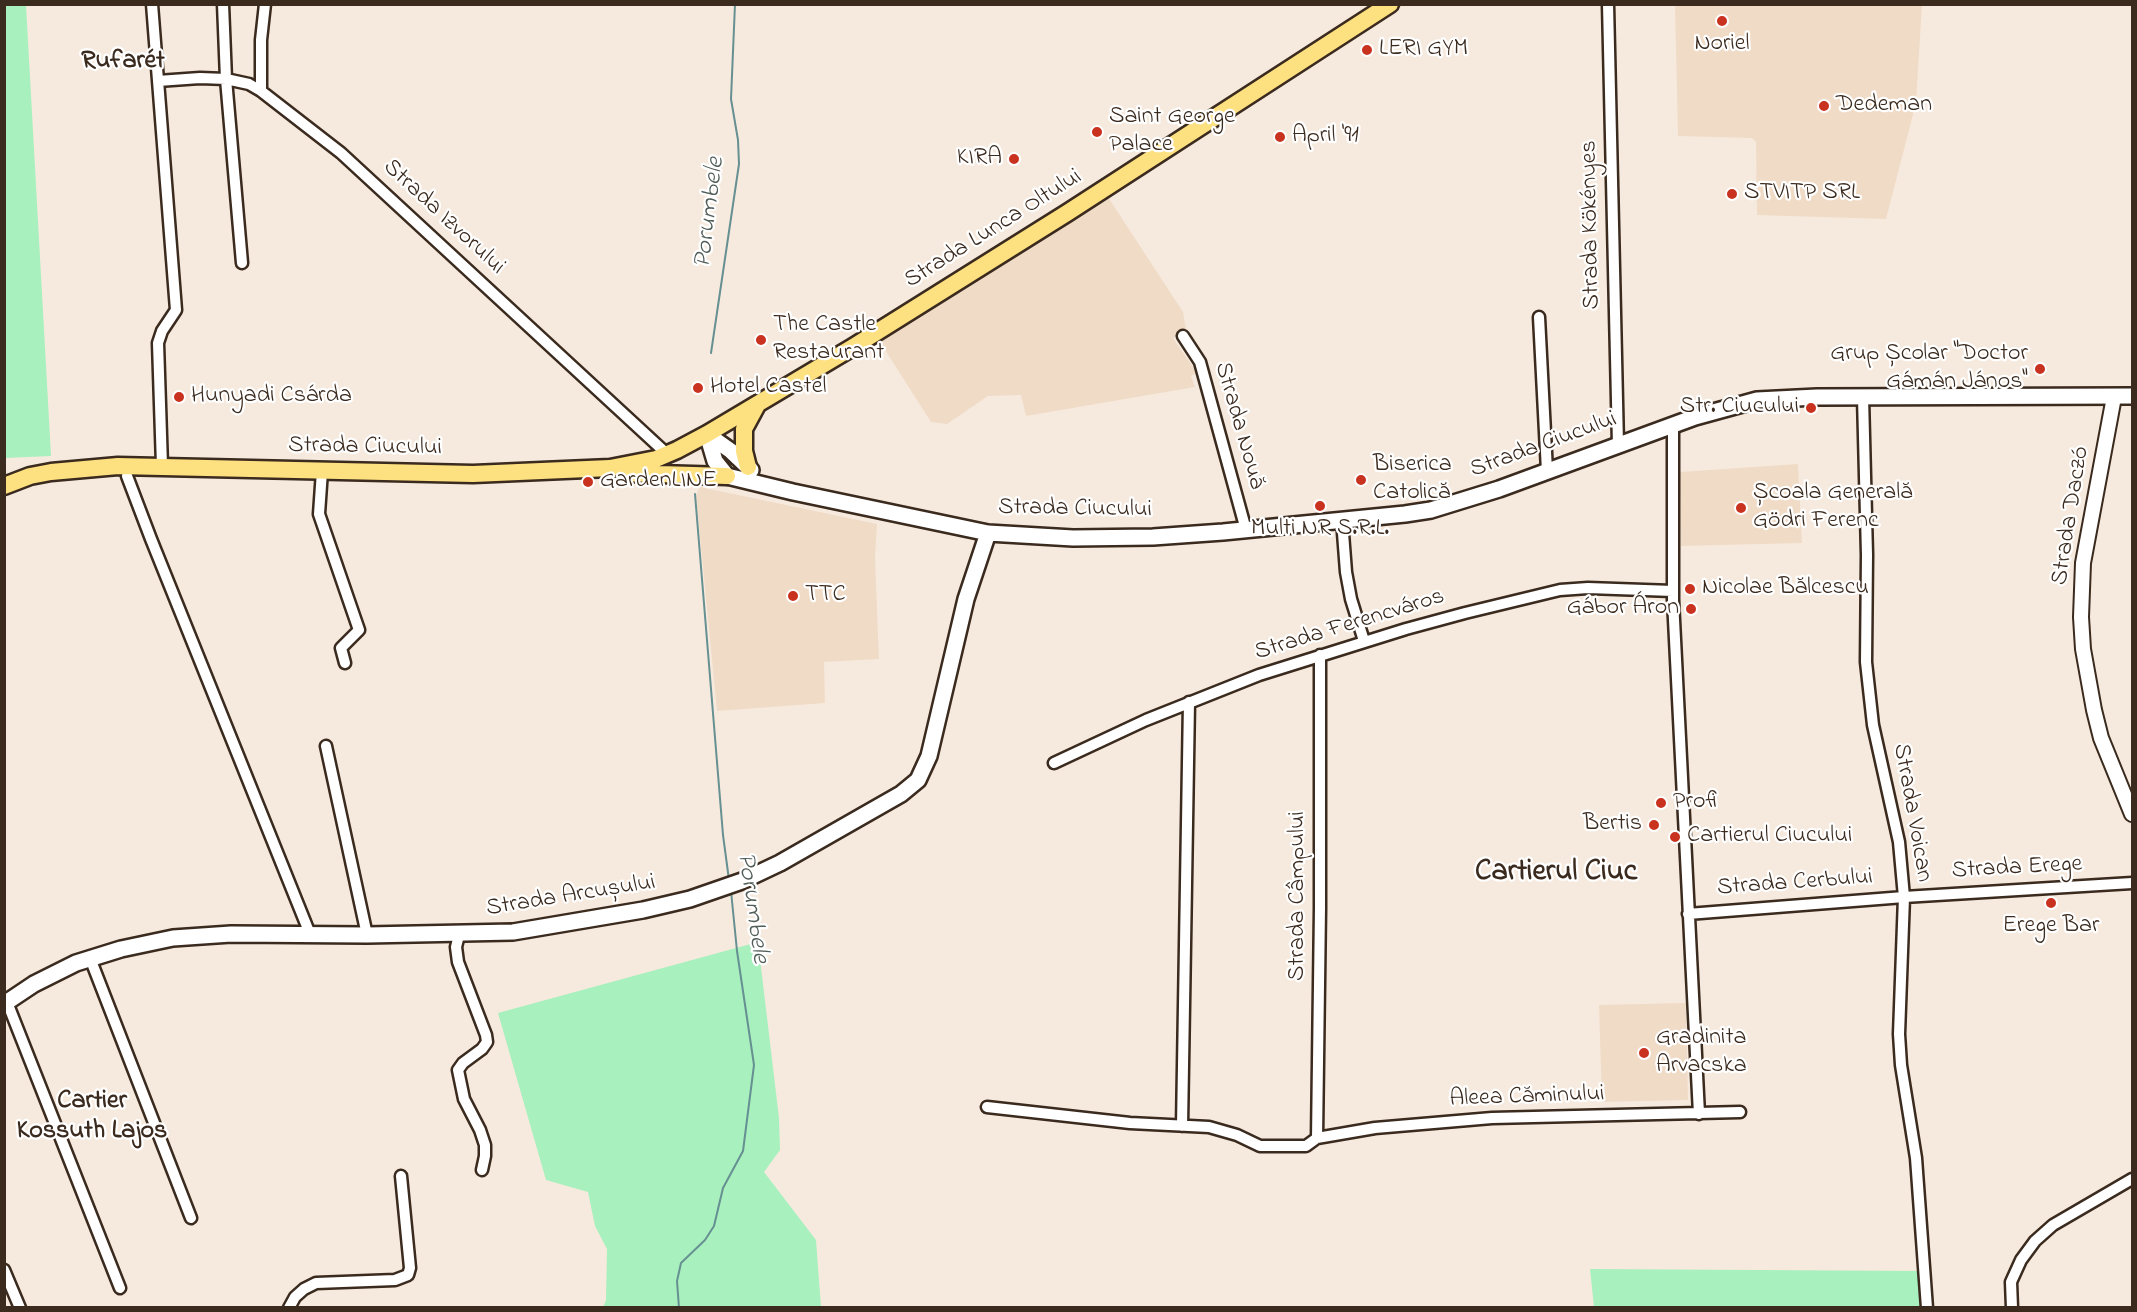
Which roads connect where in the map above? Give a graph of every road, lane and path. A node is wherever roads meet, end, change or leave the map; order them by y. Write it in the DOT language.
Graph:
graph roads {
  1 [pos="152,4"];
  2 [pos="223,4"];
  3 [pos="265,4"];
  4 [pos="1390,4"];
  5 [pos="1608,4"];
  6 [pos="226,78"];
  7 [pos="158,81"];
  8 [pos="261,91"];
  9 [pos="243,263"];
  10 [pos="1539,317"];
  11 [pos="1183,336"];
  12 [pos="2133,396"];
  13 [pos="1863,397"];
  14 [pos="2114,397"];
  15 [pos="757,405"];
  16 [pos="1673,425"];
  17 [pos="707,434"];
  18 [pos="1618,445"];
  19 [pos="668,454"];
  20 [pos="162,466"];
  21 [pos="748,467"];
  22 [pos="610,468"];
  23 [pos="123,471"];
  24 [pos="322,471"];
  25 [pos="1547,471"];
  26 [pos="30,476"];
  27 [pos="727,476"];
  28 [pos="4,477"];
  29 [pos="4,486"];
  30 [pos="793,492"];
  31 [pos="1342,520"];
  32 [pos="1246,530"];
  33 [pos="988,533"];
  34 [pos="1673,591"];
  35 [pos="1364,641"];
  36 [pos="1320,655"];
  37 [pos="345,663"];
  38 [pos="1189,702"];
  39 [pos="326,746"];
  40 [pos="1054,763"];
  41 [pos="2133,814"];
  42 [pos="2133,883"];
  43 [pos="1905,897"];
  44 [pos="1688,914"];
  45 [pos="310,934"];
  46 [pos="367,935"];
  47 [pos="459,935"];
  48 [pos="90,958"];
  49 [pos="6,1003"];
  50 [pos="987,1107"];
  51 [pos="1740,1112"];
  52 [pos="1699,1114"];
  53 [pos="1182,1126"];
  54 [pos="1317,1138"];
  55 [pos="482,1170"];
  56 [pos="401,1176"];
  57 [pos="2133,1179"];
  58 [pos="191,1218"];
  59 [pos="4,1270"];
  60 [pos="120,1288"];
  61 [pos="20,1308"];
  62 [pos="289,1308"];
  63 [pos="1928,1308"];
  64 [pos="2012,1308"];
  1 -- 7 [label="street"];
  2 -- 6 [label="street"];
  3 -- 8 [label="street"];
  4 -- 15 [label="main road, Strada Lunca Oltului"];
  5 -- 18 [label="street, Strada Kökényes"];
  6 -- 7 [label="street, Strada Izvorului"];
  6 -- 8 [label="street, Strada Izvorului"];
  6 -- 9 [label="street"];
  7 -- 20 [label="street"];
  8 -- 19 [label="street, Strada Izvorului"];
  10 -- 25 [label="street"];
  11 -- 32 [label="street, Strada Nouă"];
  12 -- 14 [label="main road, Strada Ciucului"];
  13 -- 14 [label="main road, Strada Ciucului"];
  13 -- 16 [label="main road, Strada Ciucului"];
  13 -- 43 [label="street, Strada Voican"];
  14 -- 41 [label="street, Strada Daczó"];
  15 -- 17 [label="main road, Strada Lunca Oltului"];
  15 -- 21 [label="main road"];
  16 -- 18 [label="main road, Strada Ciucului"];
  16 -- 34 [label="street"];
  17 -- 19 [label="main road, Strada Lunca Oltului"];
  17 -- 21 [label="main road"];
  17 -- 27 [label="main road"];
  18 -- 25 [label="main road, Strada Ciucului"];
  19 -- 22 [label="main road, Strada Lunca Oltului"];
  20 -- 23 [label="main road, Strada Ciucului"];
  20 -- 24 [label="main road, Strada Ciucului"];
  21 -- 30 [label="main road"];
  22 -- 24 [label="main road, Strada Ciucului"];
  22 -- 27 [label="main road"];
  23 -- 26 [label="main road, Strada Ciucului"];
  23 -- 45 [label="street"];
  24 -- 37 [label="street"];
  25 -- 31 [label="main road, Strada Ciucului"];
  26 -- 28 [label="main road"];
  26 -- 29 [label="main road"];
  27 -- 30 [label="main road"];
  30 -- 33 [label="main road, Strada Ciucului"];
  31 -- 32 [label="main road, Strada Ciucului"];
  31 -- 35 [label="street"];
  32 -- 33 [label="main road, Strada Ciucului"];
  33 -- 47 [label="main road, Strada Arcușului"];
  34 -- 35 [label="street, Strada Ferencváros"];
  34 -- 44 [label="street"];
  35 -- 36 [label="street, Strada Ferencváros"];
  36 -- 38 [label="street, Strada Ferencváros"];
  36 -- 54 [label="street, Strada Câmpului"];
  38 -- 40 [label="street, Strada Ferencváros"];
  38 -- 53 [label="street"];
  39 -- 46 [label="street"];
  42 -- 43 [label="street, Strada Erege"];
  43 -- 44 [label="street, Strada Cerbului"];
  43 -- 63 [label="street, Strada Voican"];
  44 -- 52 [label="street"];
  45 -- 46 [label="main road, Strada Arcușului"];
  45 -- 48 [label="main road, Strada Arcușului"];
  46 -- 47 [label="main road, Strada Arcușului"];
  47 -- 55 [label="street"];
  48 -- 49 [label="main road, Strada Arcușului"];
  48 -- 58 [label="street"];
  49 -- 60 [label="street"];
  50 -- 53 [label="street, Aleea Căminului"];
  51 -- 52 [label="street, Aleea Căminului"];
  52 -- 54 [label="street, Aleea Căminului"];
  53 -- 54 [label="street, Aleea Căminului"];
  56 -- 62 [label="street"];
  57 -- 64 [label="street"];
  59 -- 61 [label="street"];
}
